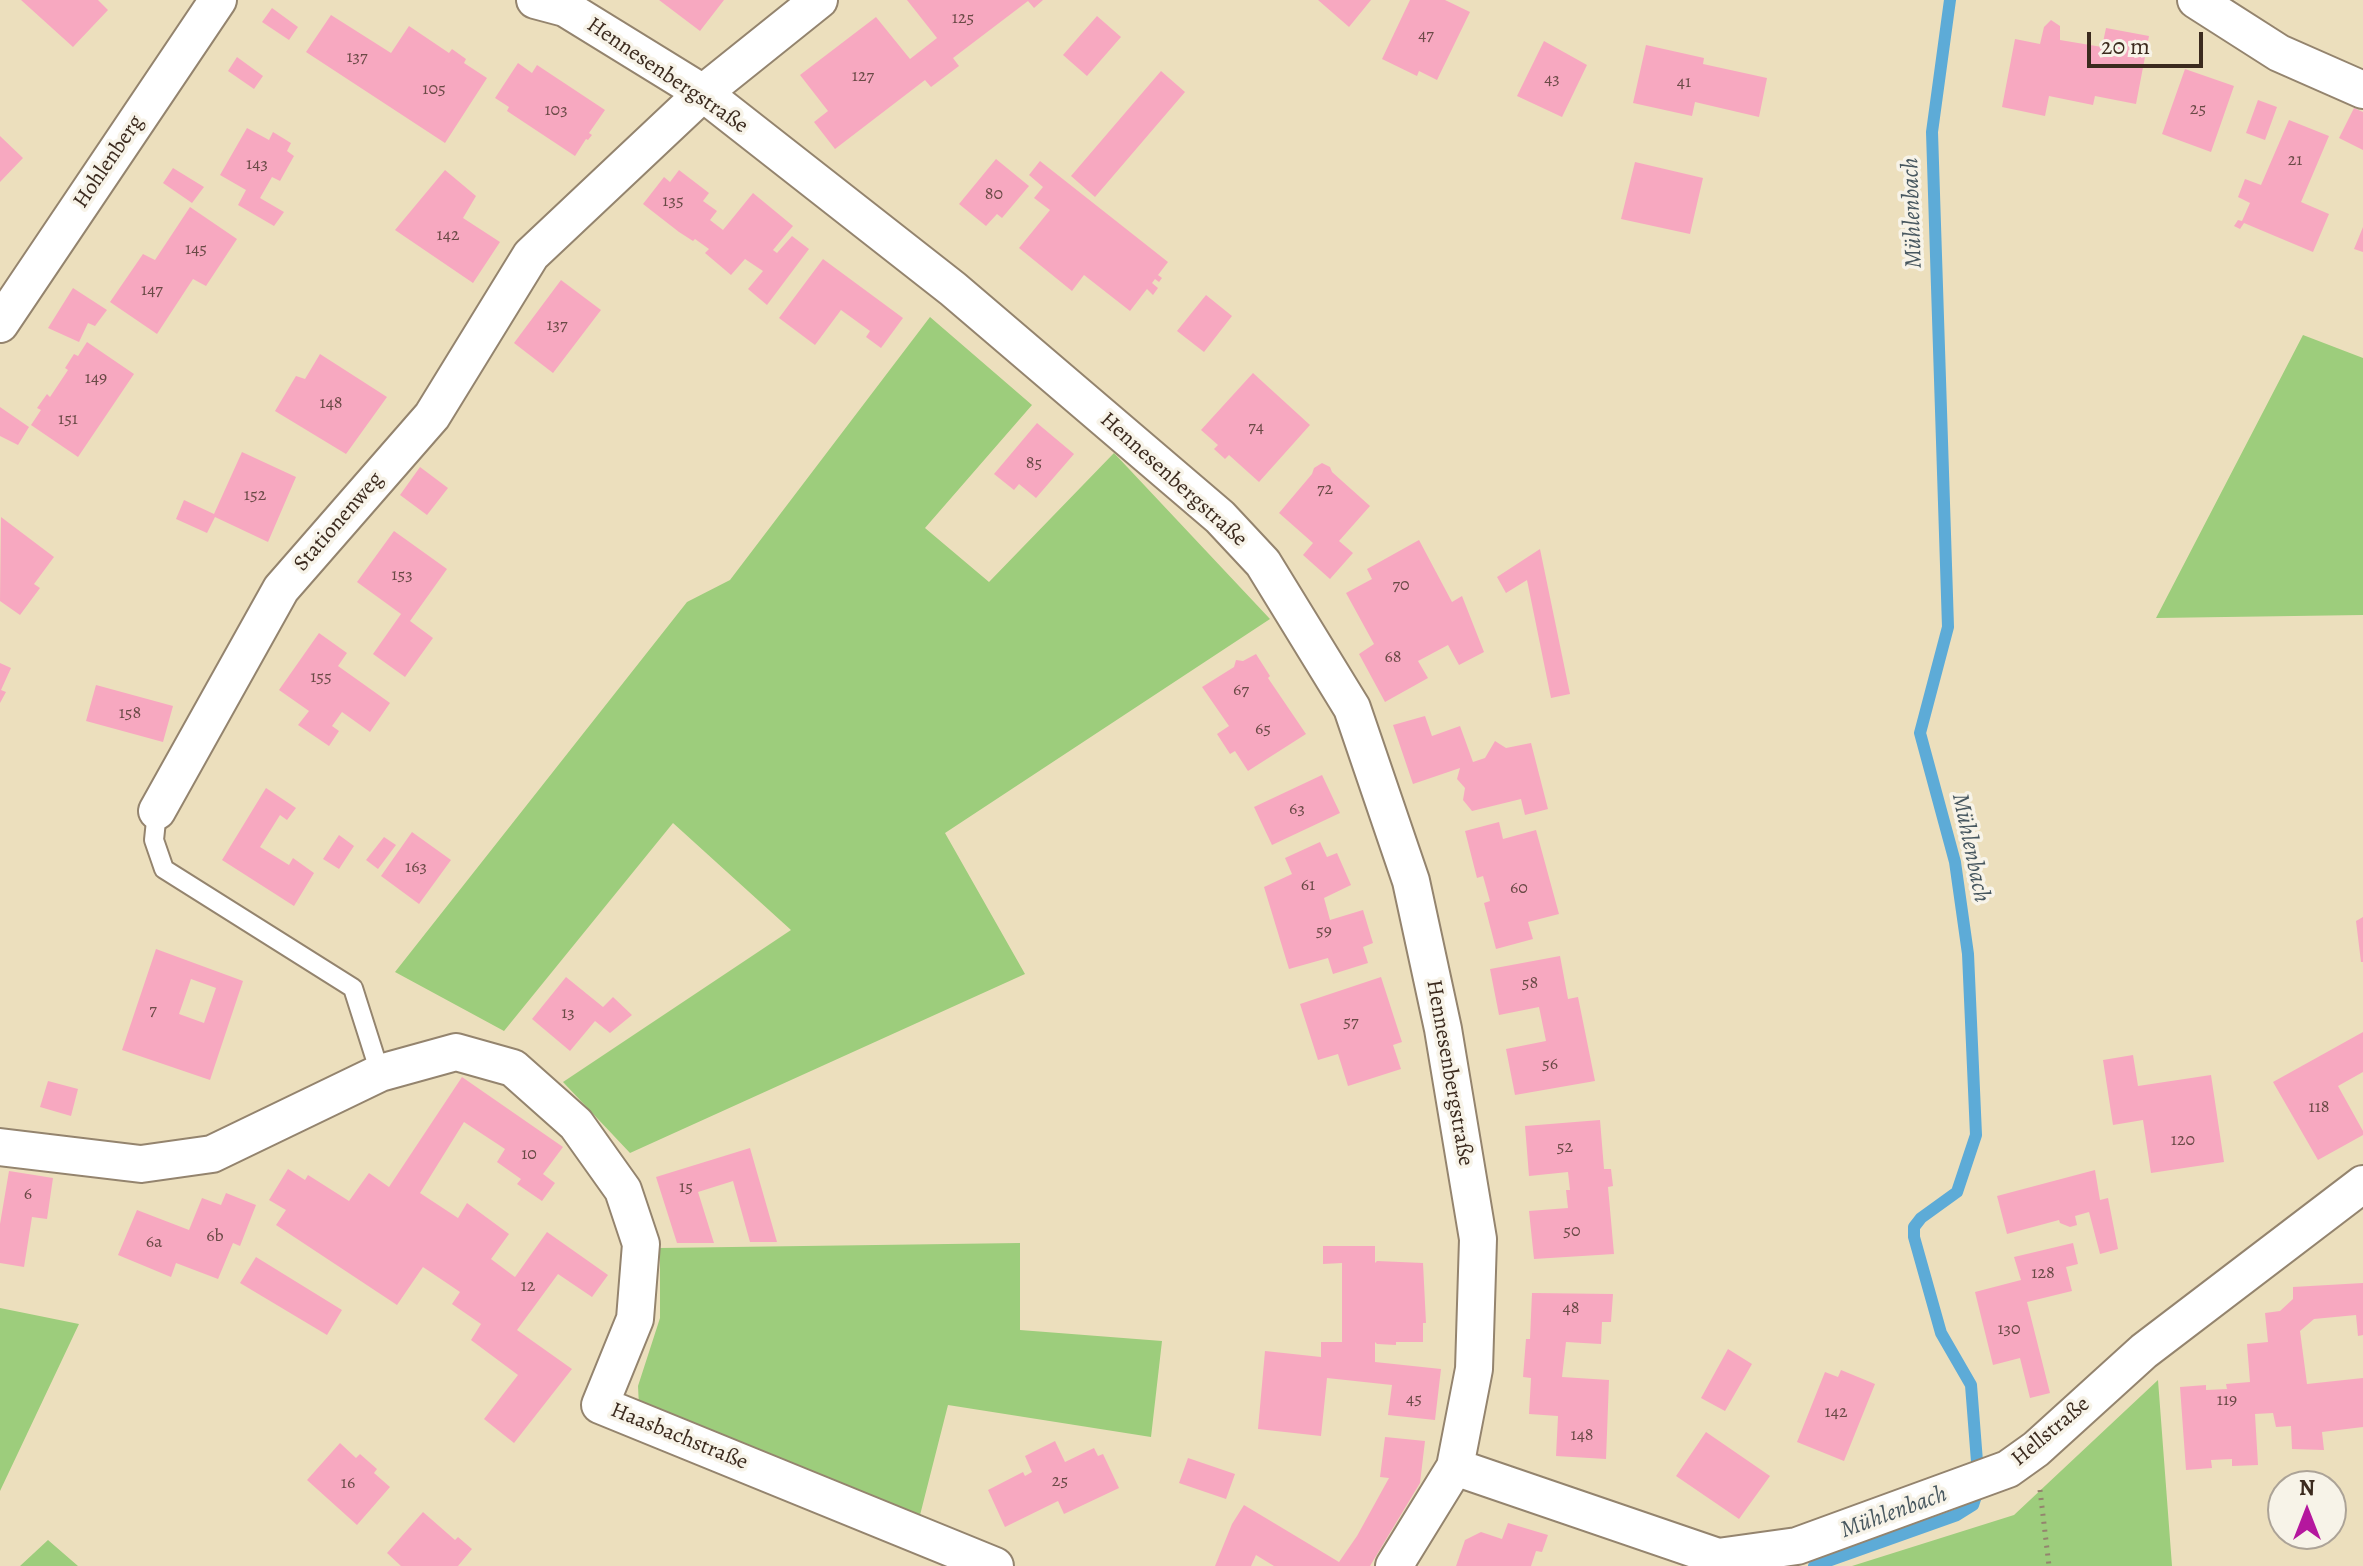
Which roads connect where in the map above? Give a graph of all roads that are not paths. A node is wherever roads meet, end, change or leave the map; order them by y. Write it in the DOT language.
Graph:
graph roads {
  1 [pos="218,0"];
  2 [pos="535,0"];
  3 [pos="819,0"];
  4 [pos="2196,0"];
  5 [pos="2363,90"];
  6 [pos="703,93"];
  7 [pos="0,324"];
  8 [pos="157,811"];
  9 [pos="380,1073"];
  10 [pos="0,1147"];
  11 [pos="2363,1184"];
  12 [pos="1455,1467"];
  13 [pos="995,1566"];
  14 [pos="1394,1566"];
  1 -- 7 [label="street, Hohlenberg"];
  2 -- 6 [label="street, Hennesenbergstraße"];
  3 -- 6 [label="street, Stationenweg"];
  4 -- 5 [label="street"];
  6 -- 8 [label="street, Stationenweg"];
  6 -- 12 [label="street, Hennesenbergstraße"];
  8 -- 9 [label="lane, Stationenweg"];
  9 -- 10 [label="street, Haasbachstraße"];
  9 -- 13 [label="street, Haasbachstraße"];
  11 -- 12 [label="street, Hellstraße"];
  12 -- 14 [label="street, Hennesenbergstraße"];
}
